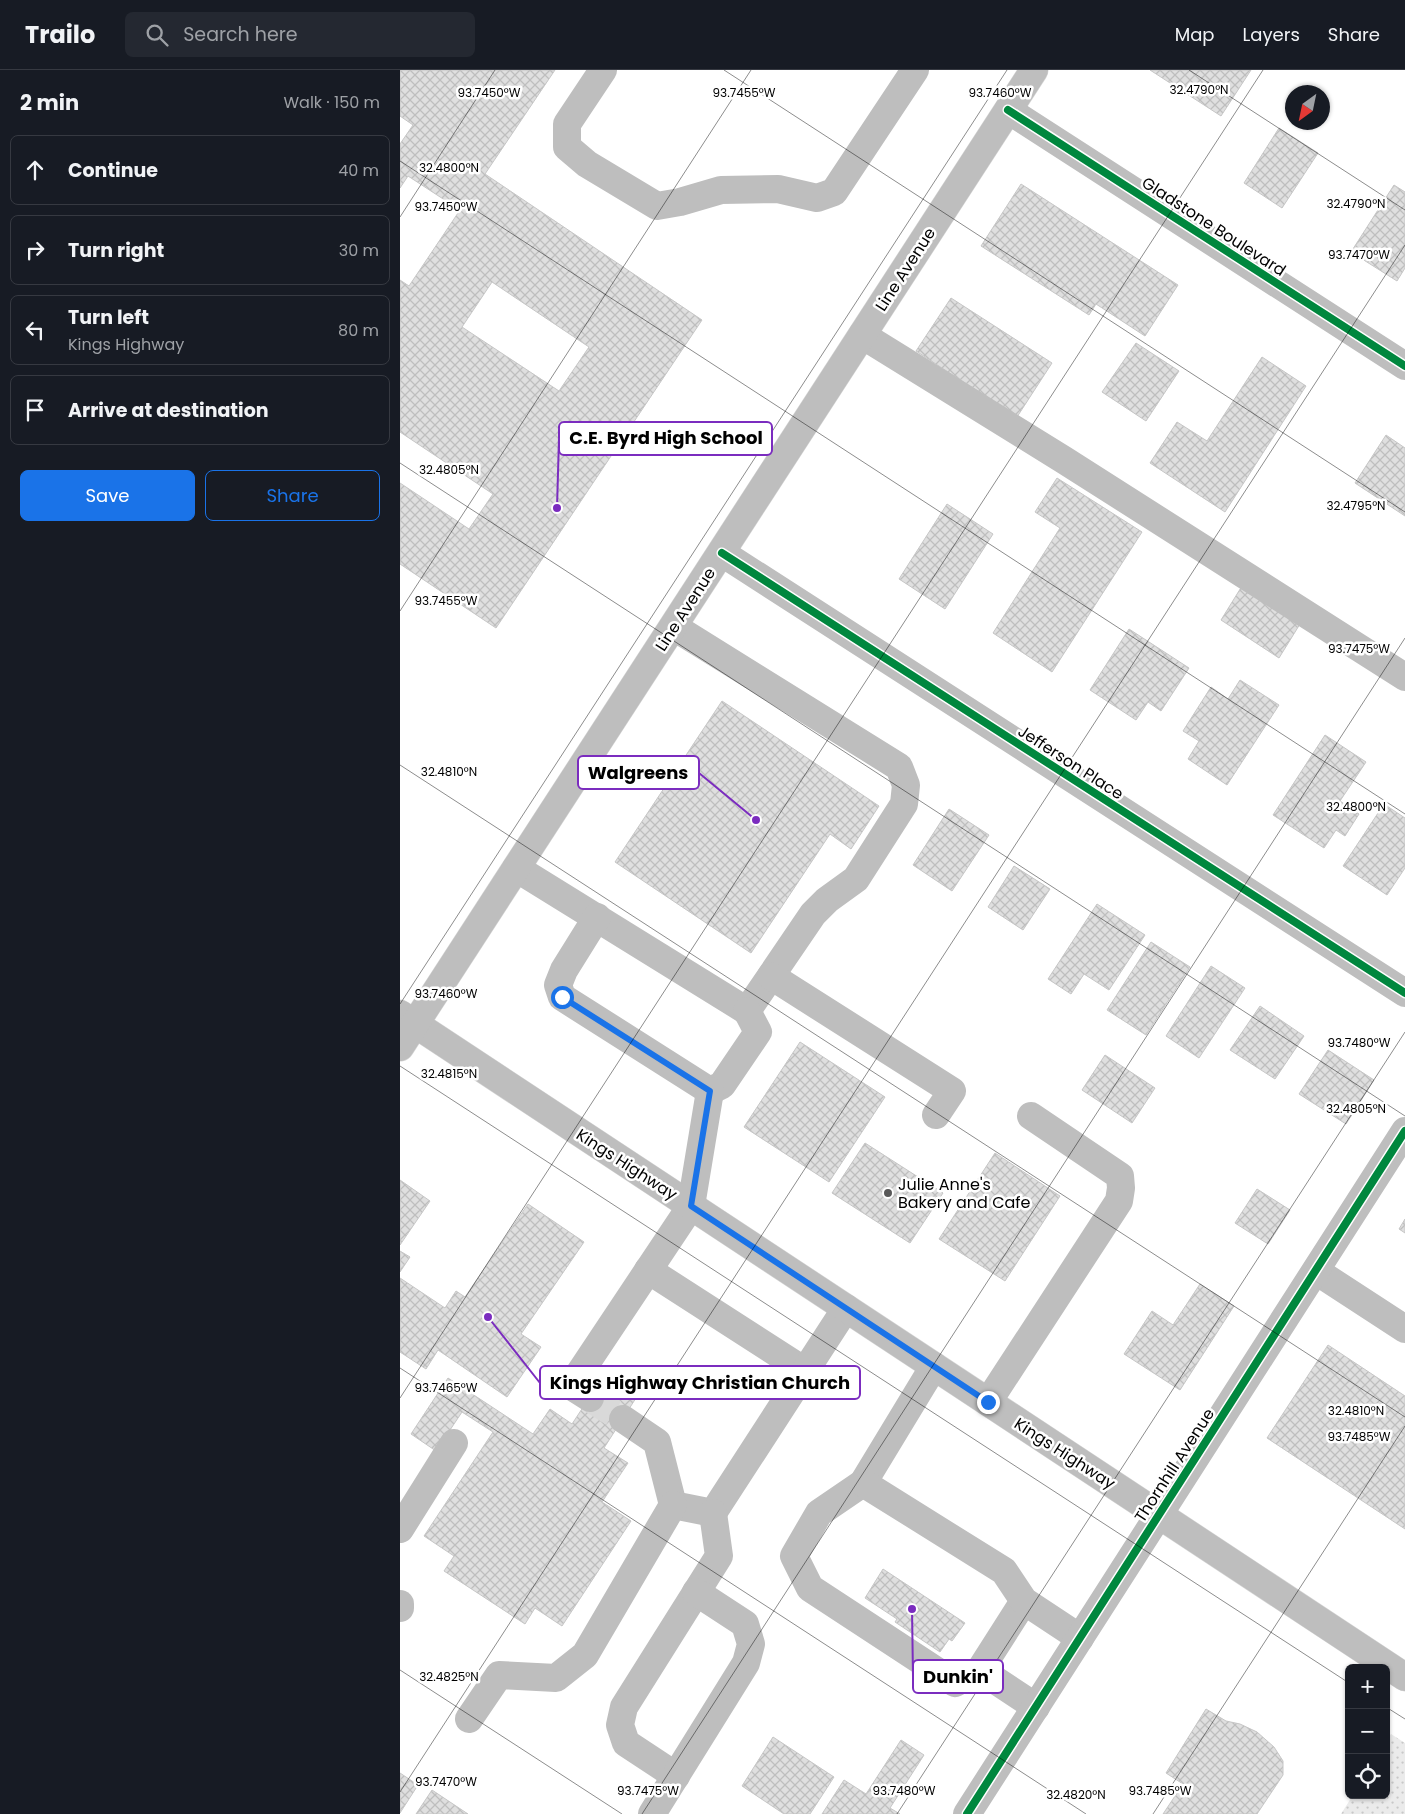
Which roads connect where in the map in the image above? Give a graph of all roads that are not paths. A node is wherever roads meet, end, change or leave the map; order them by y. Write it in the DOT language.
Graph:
graph roads {
  1 [pos="603,70"];
  2 [pos="916,70"];
  3 [pos="1034,70"];
  4 [pos="1008,110"];
  5 [pos="862,335"];
  6 [pos="1405,366"];
  7 [pos="722,553"];
  8 [pos="674,626"];
  9 [pos="1405,677"];
  10 [pos="516,868"];
  11 [pos="597,917"];
  12 [pos="771,976"];
  13 [pos="1405,994"];
  14 [pos="747,1011"];
  15 [pos="407,1019"];
  16 [pos="400,1047"];
  17 [pos="710,1091"];
  18 [pos="936,1115"];
  19 [pos="1031,1116"];
  20 [pos="1405,1131"];
  21 [pos="691,1206"];
  22 [pos="648,1270"];
  23 [pos="1316,1271"];
  24 [pos="846,1308"];
  25 [pos="1405,1329"];
  26 [pos="934,1366"];
  27 [pos="804,1371"];
  28 [pos="590,1398"];
  29 [pos="988,1402"];
  30 [pos="623,1419"];
  31 [pos="454,1443"];
  32 [pos="863,1483"];
  33 [pos="673,1505"];
  34 [pos="713,1513"];
  35 [pos="1159,1515"];
  36 [pos="400,1529"];
  37 [pos="696,1592"];
  38 [pos="1024,1601"];
  39 [pos="400,1604"];
  40 [pos="400,1608"];
  41 [pos="1080,1638"];
  42 [pos="980,1670"];
  43 [pos="1405,1677"];
  44 [pos="1036,1706"];
  45 [pos="469,1719"];
  46 [pos="676,1776"];
  47 [pos="652,1814"];
  48 [pos="967,1814"];
  1 -- 2 [label="main road"];
  3 -- 4 [label="main road, Line Avenue"];
  4 -- 5 [label="main road, Line Avenue"];
  4 -- 6 [label="main road, Gladstone Boulevard"];
  5 -- 7 [label="main road, Line Avenue"];
  5 -- 9 [label="main road"];
  7 -- 8 [label="main road, Line Avenue"];
  7 -- 13 [label="main road, Jefferson Place"];
  8 -- 10 [label="main road, Line Avenue"];
  8 -- 12 [label="main road"];
  10 -- 11 [label="main road"];
  10 -- 15 [label="main road, Line Avenue"];
  11 -- 14 [label="main road"];
  11 -- 17 [label="main road"];
  12 -- 14 [label="main road"];
  12 -- 18 [label="main road"];
  14 -- 17 [label="main road"];
  15 -- 16 [label="main road, Line Avenue"];
  15 -- 21 [label="main road, Kings Highway"];
  17 -- 21 [label="main road"];
  19 -- 29 [label="main road"];
  20 -- 23 [label="main road, Thornhill Avenue"];
  21 -- 22 [label="main road"];
  21 -- 24 [label="main road, Kings Highway"];
  22 -- 27 [label="main road"];
  22 -- 28 [label="main road"];
  23 -- 25 [label="main road"];
  23 -- 35 [label="main road, Thornhill Avenue"];
  24 -- 26 [label="main road, Kings Highway"];
  24 -- 27 [label="main road"];
  26 -- 29 [label="main road, Kings Highway"];
  26 -- 32 [label="main road"];
  27 -- 34 [label="main road"];
  29 -- 35 [label="main road, Kings Highway"];
  30 -- 33 [label="main road"];
  31 -- 36 [label="main road"];
  32 -- 38 [label="main road"];
  32 -- 42 [label="main road"];
  33 -- 34 [label="main road"];
  33 -- 45 [label="main road"];
  34 -- 37 [label="main road"];
  35 -- 41 [label="main road, Thornhill Avenue"];
  35 -- 43 [label="main road, Kings Highway"];
  37 -- 46 [label="main road"];
  37 -- 46 [label="main road"];
  38 -- 41 [label="main road"];
  38 -- 42 [label="main road"];
  39 -- 40 [label="main road"];
  41 -- 44 [label="main road, Thornhill Avenue"];
  42 -- 44 [label="main road"];
  44 -- 48 [label="main road, Thornhill Avenue"];
  46 -- 47 [label="main road"];
}
